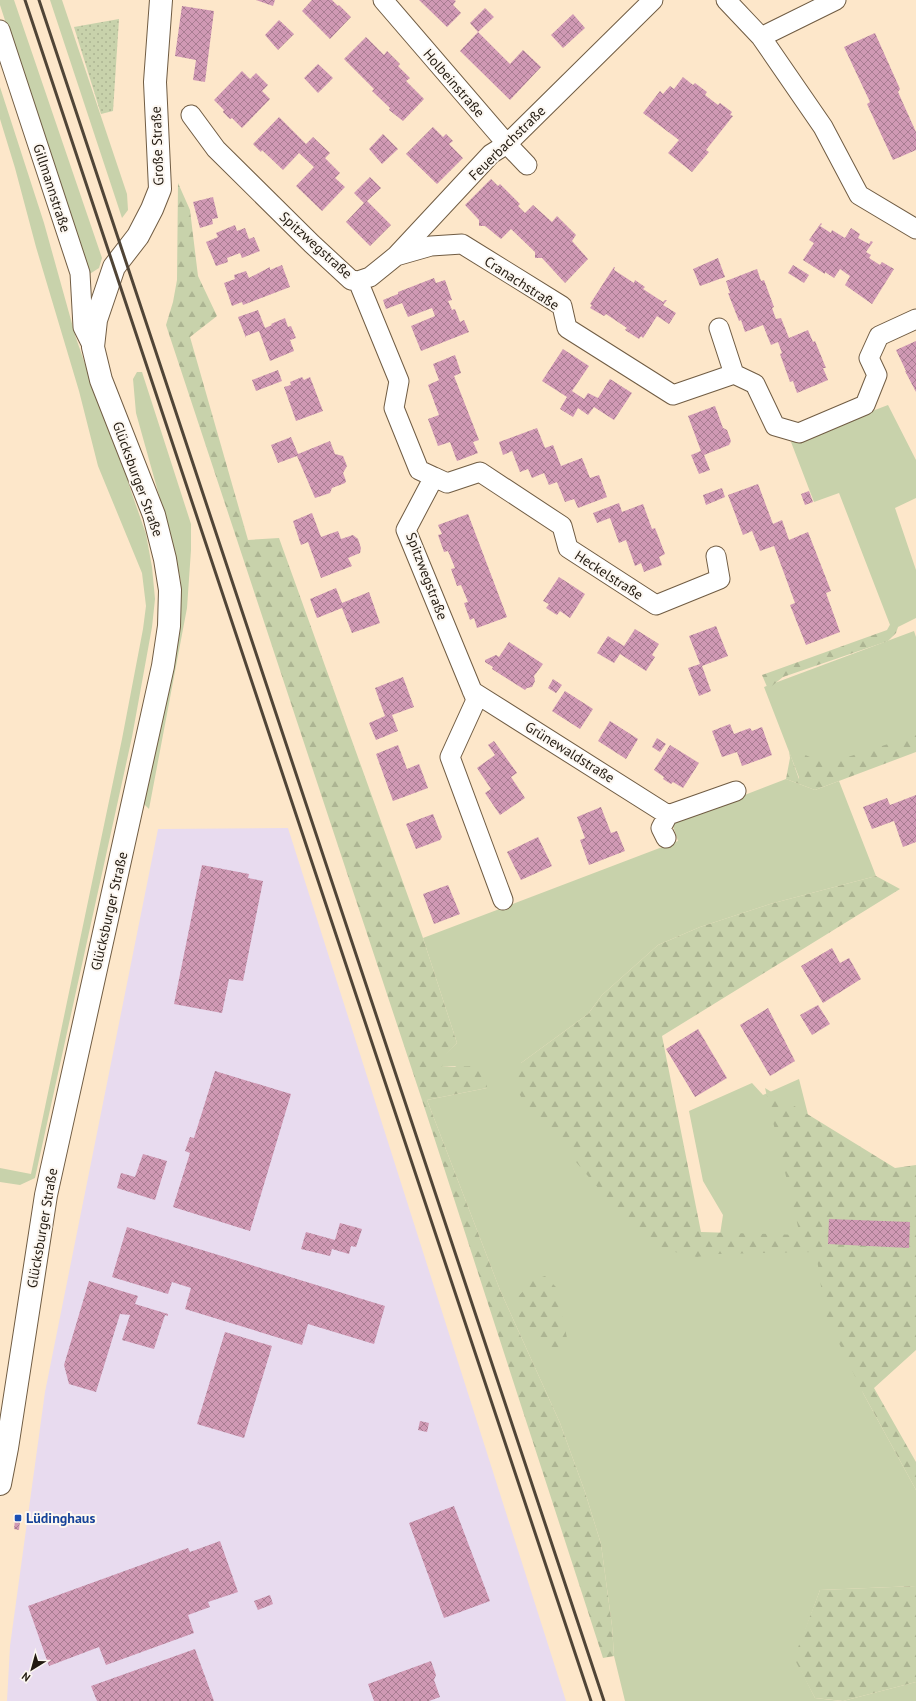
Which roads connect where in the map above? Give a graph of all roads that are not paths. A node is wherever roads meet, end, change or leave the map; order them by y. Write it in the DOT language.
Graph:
graph roads {
  1 [pos="162,0"];
  2 [pos="383,0"];
  3 [pos="653,0"];
  4 [pos="726,0"];
  5 [pos="836,0"];
  6 [pos="0,30"];
  7 [pos="761,37"];
  8 [pos="191,115"];
  9 [pos="507,144"];
  10 [pos="527,165"];
  11 [pos="916,230"];
  12 [pos="396,256"];
  13 [pos="358,280"];
  14 [pos="916,319"];
  15 [pos="719,328"];
  16 [pos="93,347"];
  17 [pos="734,374"];
  18 [pos="434,477"];
  19 [pos="716,556"];
  20 [pos="472,691"];
  21 [pos="736,791"];
  22 [pos="668,815"];
  23 [pos="666,838"];
  24 [pos="503,900"];
  25 [pos="6,1401"];
  26 [pos="0,1484"];
  1 -- 16 [label="main road, Große Straße"];
  2 -- 9 [label="street, Holbeinstraße"];
  3 -- 9 [label="street, Feuerbachstraße"];
  4 -- 7 [label="street"];
  5 -- 7 [label="street"];
  6 -- 16 [label="street, Gillmannstraße"];
  7 -- 11 [label="street"];
  8 -- 13 [label="street, Spitzwegstraße"];
  9 -- 10 [label="street, Holbeinstraße"];
  9 -- 12 [label="street, Feuerbachstraße"];
  12 -- 13 [label="street, Feuerbachstraße"];
  12 -- 17 [label="street, Cranachstraße"];
  13 -- 18 [label="street, Spitzwegstraße"];
  14 -- 17 [label="street"];
  15 -- 17 [label="street"];
  16 -- 25 [label="main road, Glücksburger Straße"];
  18 -- 19 [label="street, Heckelstraße"];
  18 -- 20 [label="street, Spitzwegstraße"];
  20 -- 22 [label="street, Grünewaldstraße"];
  20 -- 24 [label="street, Spitzwegstraße"];
  21 -- 22 [label="street"];
  22 -- 23 [label="street"];
  25 -- 26 [label="main road, Glücksburger Straße"];
}
